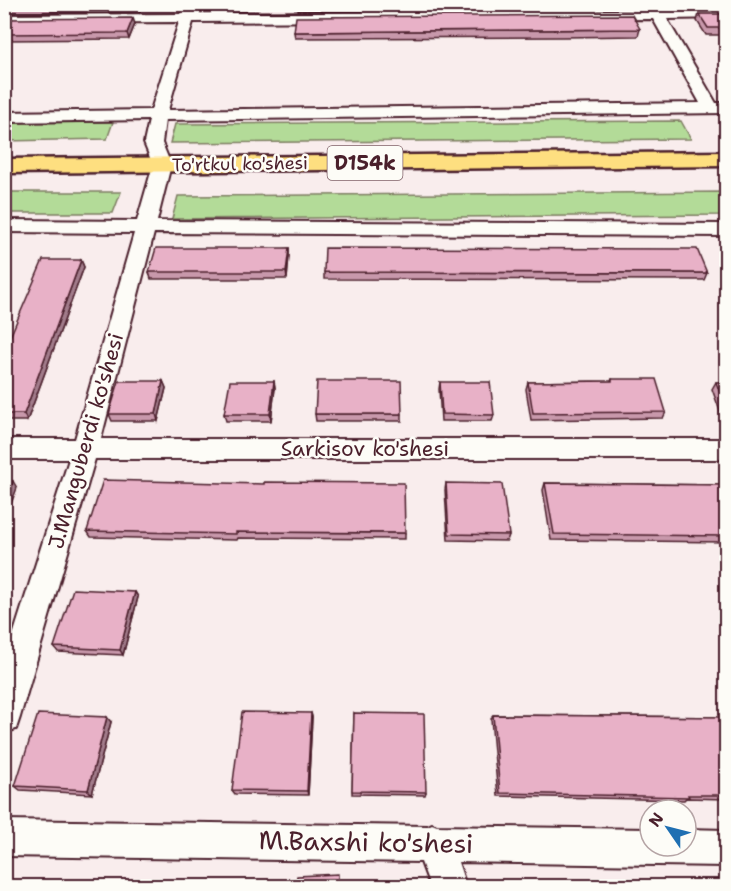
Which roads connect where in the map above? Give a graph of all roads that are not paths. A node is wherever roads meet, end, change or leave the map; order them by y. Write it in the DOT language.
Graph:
graph roads {
  1 [pos="656,10"];
  2 [pos="189,11"];
  3 [pos="726,14"];
  4 [pos="4,19"];
  5 [pos="719,109"];
  6 [pos="159,115"];
  7 [pos="4,117"];
  8 [pos="726,159"];
  9 [pos="162,165"];
  10 [pos="4,166"];
  11 [pos="4,226"];
  12 [pos="145,228"];
  13 [pos="726,230"];
  14 [pos="4,449"];
  15 [pos="726,449"];
  16 [pos="85,450"];
  17 [pos="4,717"];
  18 [pos="4,838"];
  19 [pos="432,842"];
  20 [pos="726,848"];
  21 [pos="448,886"];
  1 -- 2 [label="street"];
  1 -- 3 [label="street"];
  1 -- 5 [label="street"];
  2 -- 4 [label="street"];
  2 -- 6 [label="street"];
  5 -- 6 [label="street"];
  6 -- 7 [label="street"];
  6 -- 9 [label="street"];
  8 -- 9 [label="main road, To'rtkul ko'shesi / D154k"];
  9 -- 10 [label="main road, To'rtkul ko'shesi / D154k"];
  9 -- 12 [label="street, J.Manguberdi ko'shesi"];
  11 -- 12 [label="street"];
  12 -- 13 [label="street"];
  12 -- 16 [label="street, J.Manguberdi ko'shesi"];
  14 -- 16 [label="street, Sarkisov ko'shesi"];
  15 -- 16 [label="street, Sarkisov ko'shesi"];
  16 -- 17 [label="street, J.Manguberdi ko'shesi"];
  18 -- 19 [label="street, M.Baxshi ko'shesi"];
  19 -- 20 [label="street, M.Baxshi ko'shesi"];
  19 -- 21 [label="street"];
}
